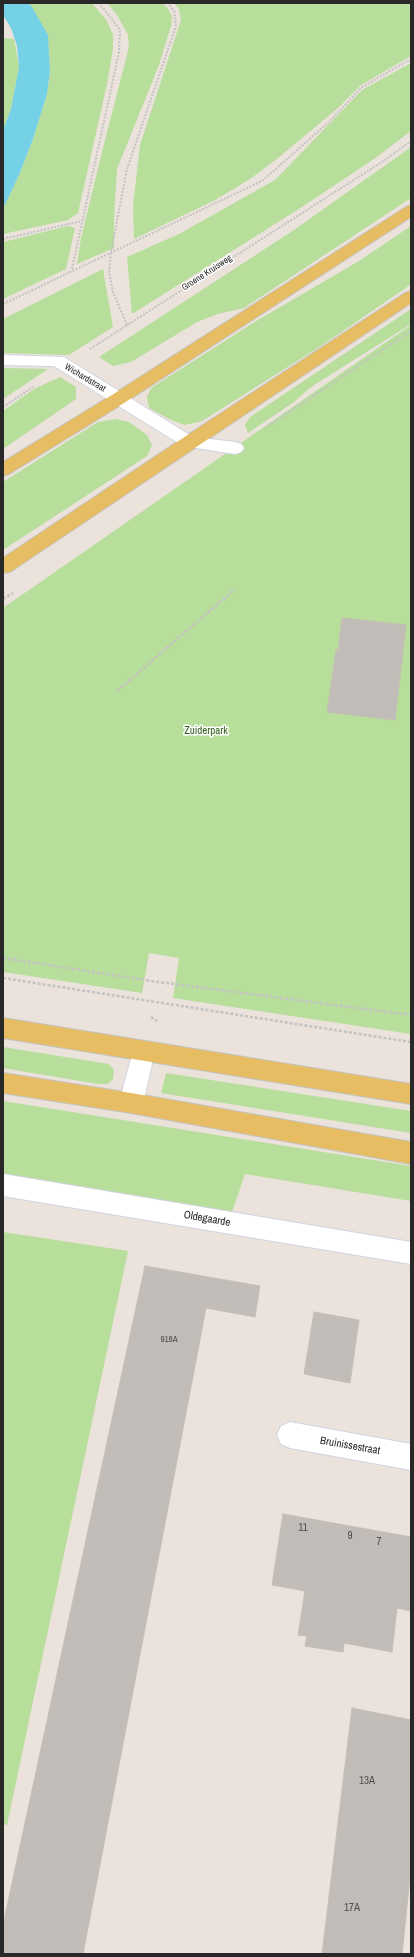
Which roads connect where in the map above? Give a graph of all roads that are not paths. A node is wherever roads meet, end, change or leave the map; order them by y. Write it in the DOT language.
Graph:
graph roads {
  1 [pos="411,210"];
  2 [pos="411,296"];
  3 [pos="3,360"];
  4 [pos="118,399"];
  5 [pos="189,442"];
  6 [pos="235,448"];
  7 [pos="3,470"];
  8 [pos="3,567"];
  9 [pos="3,1028"];
  10 [pos="144,1051"];
  11 [pos="3,1083"];
  12 [pos="411,1094"];
  13 [pos="131,1103"];
  14 [pos="411,1153"];
  15 [pos="3,1185"];
  16 [pos="411,1253"];
  17 [pos="290,1435"];
  18 [pos="411,1457"];
  1 -- 4 [label="main road"];
  2 -- 5 [label="main road"];
  3 -- 4 [label="street, Wichardstraat"];
  4 -- 5 [label="street"];
  4 -- 7 [label="main road"];
  5 -- 6 [label="street"];
  5 -- 8 [label="main road"];
  9 -- 10 [label="main road"];
  10 -- 12 [label="main road"];
  10 -- 13 [label="street"];
  11 -- 13 [label="main road"];
  13 -- 14 [label="main road"];
  15 -- 16 [label="street, Oldegaarde"];
  17 -- 18 [label="street, Bruinissestraat"];
}
